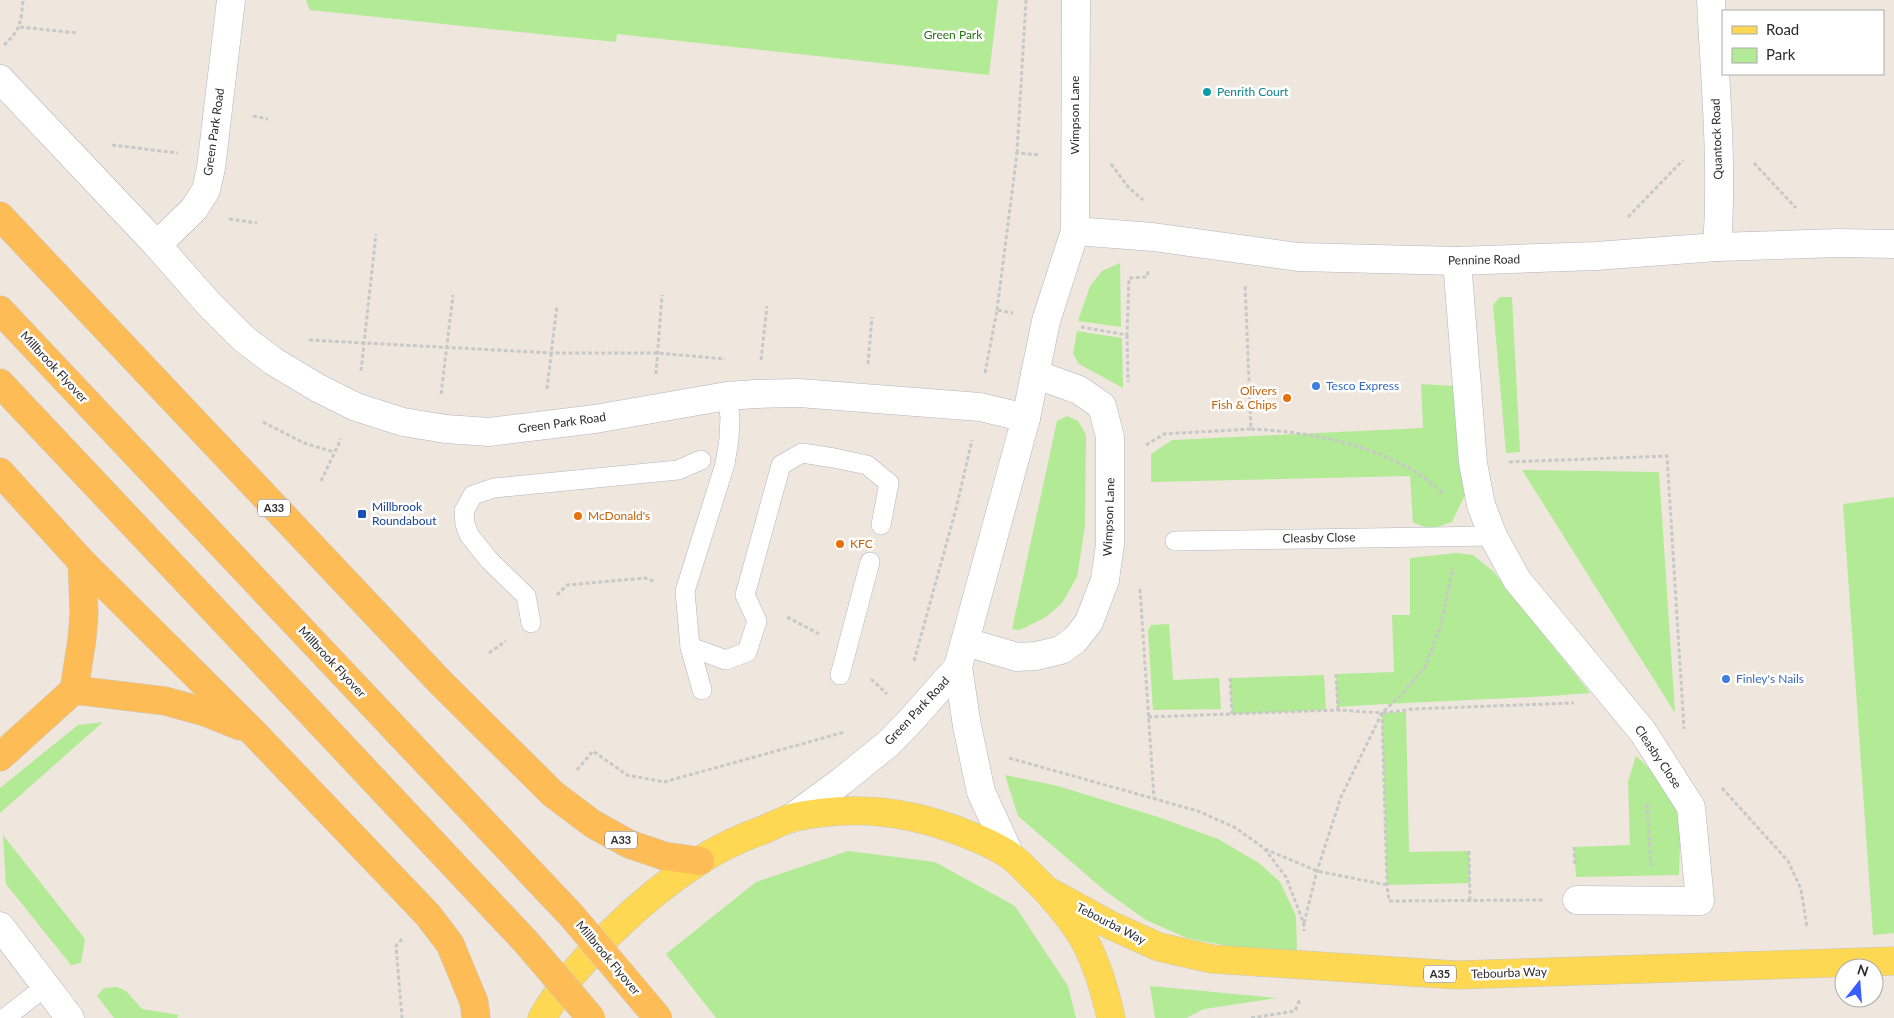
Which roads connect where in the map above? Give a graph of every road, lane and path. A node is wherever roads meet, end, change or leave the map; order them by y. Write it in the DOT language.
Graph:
graph roads {
  1 [pos="23,0"];
  2 [pos="231,0"];
  3 [pos="1026,0"];
  4 [pos="1076,0"];
  5 [pos="1711,0"];
  6 [pos="20,27"];
  7 [pos="77,33"];
  8 [pos="0,49"];
  9 [pos="0,79"];
  10 [pos="1717,124"];
  11 [pos="55,137"];
  12 [pos="1017,153"];
  13 [pos="212,157"];
  14 [pos="1075,158"];
  15 [pos="1147,203"];
  16 [pos="0,216"];
  17 [pos="1076,230"];
  18 [pos="376,234"];
  19 [pos="1838,243"];
  20 [pos="1894,244"];
  21 [pos="157,245"];
  22 [pos="1717,247"];
  23 [pos="1596,256"];
  24 [pos="1457,261"];
  25 [pos="453,295"];
  26 [pos="662,295"];
  27 [pos="557,305"];
  28 [pos="767,306"];
  29 [pos="0,310"];
  30 [pos="996,310"];
  31 [pos="872,317"];
  32 [pos="302,340"];
  33 [pos="364,342"];
  34 [pos="447,346"];
  35 [pos="551,353"];
  36 [pos="658,353"];
  37 [pos="732,359"];
  38 [pos="1035,374"];
  39 [pos="0,383"];
  40 [pos="793,393"];
  41 [pos="727,396"];
  42 [pos="864,398"];
  43 [pos="356,407"];
  44 [pos="652,408"];
  45 [pos="1026,418"];
  46 [pos="262,422"];
  47 [pos="542,426"];
  48 [pos="436,428"];
  49 [pos="1251,429"];
  50 [pos="334,452"];
  51 [pos="701,460"];
  52 [pos="1473,463"];
  53 [pos="0,472"];
  54 [pos="321,481"];
  55 [pos="881,525"];
  56 [pos="1478,536"];
  57 [pos="1175,541"];
  58 [pos="82,562"];
  59 [pos="870,562"];
  60 [pos="685,591"];
  61 [pos="531,624"];
  62 [pos="690,647"];
  63 [pos="488,653"];
  64 [pos="962,654"];
  65 [pos="1336,674"];
  66 [pos="840,675"];
  67 [pos="1230,678"];
  68 [pos="74,690"];
  69 [pos="702,690"];
  70 [pos="1616,701"];
  71 [pos="1338,710"];
  72 [pos="1382,713"];
  73 [pos="1232,714"];
  74 [pos="1148,717"];
  75 [pos="851,730"];
  76 [pos="252,731"];
  77 [pos="1003,756"];
  78 [pos="0,757"];
  79 [pos="1659,758"];
  80 [pos="587,759"];
  81 [pos="1717,782"];
  82 [pos="790,819"];
  83 [pos="1264,848"];
  84 [pos="1469,851"];
  85 [pos="1010,855"];
  86 [pos="700,861"];
  87 [pos="1317,871"];
  88 [pos="1387,885"];
  89 [pos="1048,891"];
  90 [pos="1470,900"];
  91 [pos="1577,900"];
  92 [pos="1653,901"];
  93 [pos="1304,924"];
  94 [pos="0,926"];
  95 [pos="1808,934"];
  96 [pos="404,937"];
  97 [pos="1303,938"];
  98 [pos="1894,961"];
  99 [pos="46,986"];
  100 [pos="1300,1001"];
  101 [pos="4,1018"];
  102 [pos="70,1018"];
  103 [pos="402,1018"];
  104 [pos="476,1018"];
  105 [pos="542,1018"];
  106 [pos="591,1018"];
  107 [pos="658,1018"];
  108 [pos="1111,1018"];
  109 [pos="1251,1018"];
  1 -- 6 [label="path"];
  2 -- 13 [label="street, Green Park Road"];
  3 -- 12 [label="path"];
  4 -- 14 [label="street, Wimpson Lane"];
  5 -- 10 [label="street, Quantock Road"];
  6 -- 7 [label="path"];
  6 -- 8 [label="path"];
  9 -- 11 [label="street, Green Park Road"];
  10 -- 19 [label="path"];
  10 -- 22 [label="street, Quantock Road"];
  10 -- 23 [label="path"];
  11 -- 13 [label="path"];
  11 -- 21 [label="street, Green Park Road"];
  12 -- 14 [label="path"];
  12 -- 30 [label="path"];
  13 -- 21 [label="street, Green Park Road"];
  14 -- 15 [label="path"];
  14 -- 17 [label="street, Wimpson Lane"];
  16 -- 86 [label="highway, A33"];
  17 -- 24 [label="street, Pennine Road"];
  17 -- 38 [label="street, Wimpson Lane"];
  18 -- 33 [label="path"];
  19 -- 20 [label="street, Pennine Road"];
  19 -- 22 [label="street, Pennine Road"];
  21 -- 43 [label="street, Green Park Road"];
  22 -- 23 [label="street, Pennine Road"];
  23 -- 24 [label="street, Pennine Road"];
  24 -- 52 [label="street, Cleasby Close"];
  25 -- 34 [label="path"];
  26 -- 36 [label="path"];
  27 -- 35 [label="path"];
  28 -- 40 [label="path"];
  29 -- 107 [label="highway, Millbrook Flyover, bridge"];
  31 -- 42 [label="path"];
  32 -- 33 [label="path"];
  33 -- 34 [label="path"];
  33 -- 43 [label="path"];
  34 -- 35 [label="path"];
  34 -- 48 [label="path"];
  35 -- 36 [label="path"];
  35 -- 47 [label="path"];
  36 -- 37 [label="path"];
  36 -- 44 [label="path"];
  38 -- 45 [label="street, Wimpson Lane"];
  38 -- 64 [label="street, Wimpson Lane"];
  39 -- 106 [label="highway, bridge"];
  40 -- 41 [label="street, Green Park Road"];
  40 -- 42 [label="street, Green Park Road"];
  41 -- 44 [label="street, Green Park Road"];
  41 -- 60 [label="lane"];
  42 -- 45 [label="street, Green Park Road"];
  43 -- 48 [label="street, Green Park Road"];
  43 -- 50 [label="path"];
  44 -- 47 [label="street, Green Park Road"];
  45 -- 64 [label="street, Wimpson Lane"];
  46 -- 50 [label="path"];
  47 -- 48 [label="street, Green Park Road"];
  49 -- 56 [label="path"];
  50 -- 54 [label="path"];
  51 -- 61 [label="lane"];
  52 -- 56 [label="street, Cleasby Close"];
  52 -- 79 [label="path"];
  53 -- 58 [label="highway"];
  55 -- 62 [label="lane"];
  56 -- 57 [label="lane, Cleasby Close"];
  56 -- 70 [label="street, Cleasby Close"];
  56 -- 72 [label="path"];
  58 -- 68 [label="highway"];
  58 -- 76 [label="highway"];
  59 -- 66 [label="lane"];
  60 -- 61 [label="path"];
  60 -- 62 [label="lane"];
  61 -- 63 [label="path"];
  62 -- 69 [label="lane"];
  64 -- 82 [label="street, Green Park Road"];
  64 -- 85 [label="street, Green Park Road"];
  65 -- 71 [label="path"];
  67 -- 73 [label="path"];
  68 -- 76 [label="highway"];
  68 -- 78 [label="highway"];
  70 -- 72 [label="path"];
  70 -- 79 [label="street, Cleasby Close"];
  71 -- 72 [label="path"];
  71 -- 73 [label="path"];
  72 -- 87 [label="path"];
  72 -- 88 [label="path"];
  73 -- 74 [label="path"];
  75 -- 80 [label="path"];
  76 -- 104 [label="highway"];
  77 -- 83 [label="path"];
  79 -- 92 [label="path"];
  79 -- 92 [label="street, Cleasby Close"];
  81 -- 95 [label="path"];
  82 -- 85 [label="main road"];
  82 -- 86 [label="main road"];
  83 -- 87 [label="path"];
  83 -- 93 [label="path"];
  84 -- 90 [label="path"];
  85 -- 89 [label="main road"];
  86 -- 105 [label="main road"];
  87 -- 88 [label="path"];
  87 -- 93 [label="path"];
  88 -- 90 [label="path"];
  89 -- 98 [label="main road, Tebourba Way / A35"];
  89 -- 108 [label="main road"];
  90 -- 91 [label="path"];
  91 -- 92 [label="street, Cleasby Close"];
  93 -- 97 [label="path"];
  94 -- 99 [label="street"];
  96 -- 103 [label="path"];
  99 -- 101 [label="lane"];
  99 -- 102 [label="street"];
  100 -- 109 [label="path"];
}
